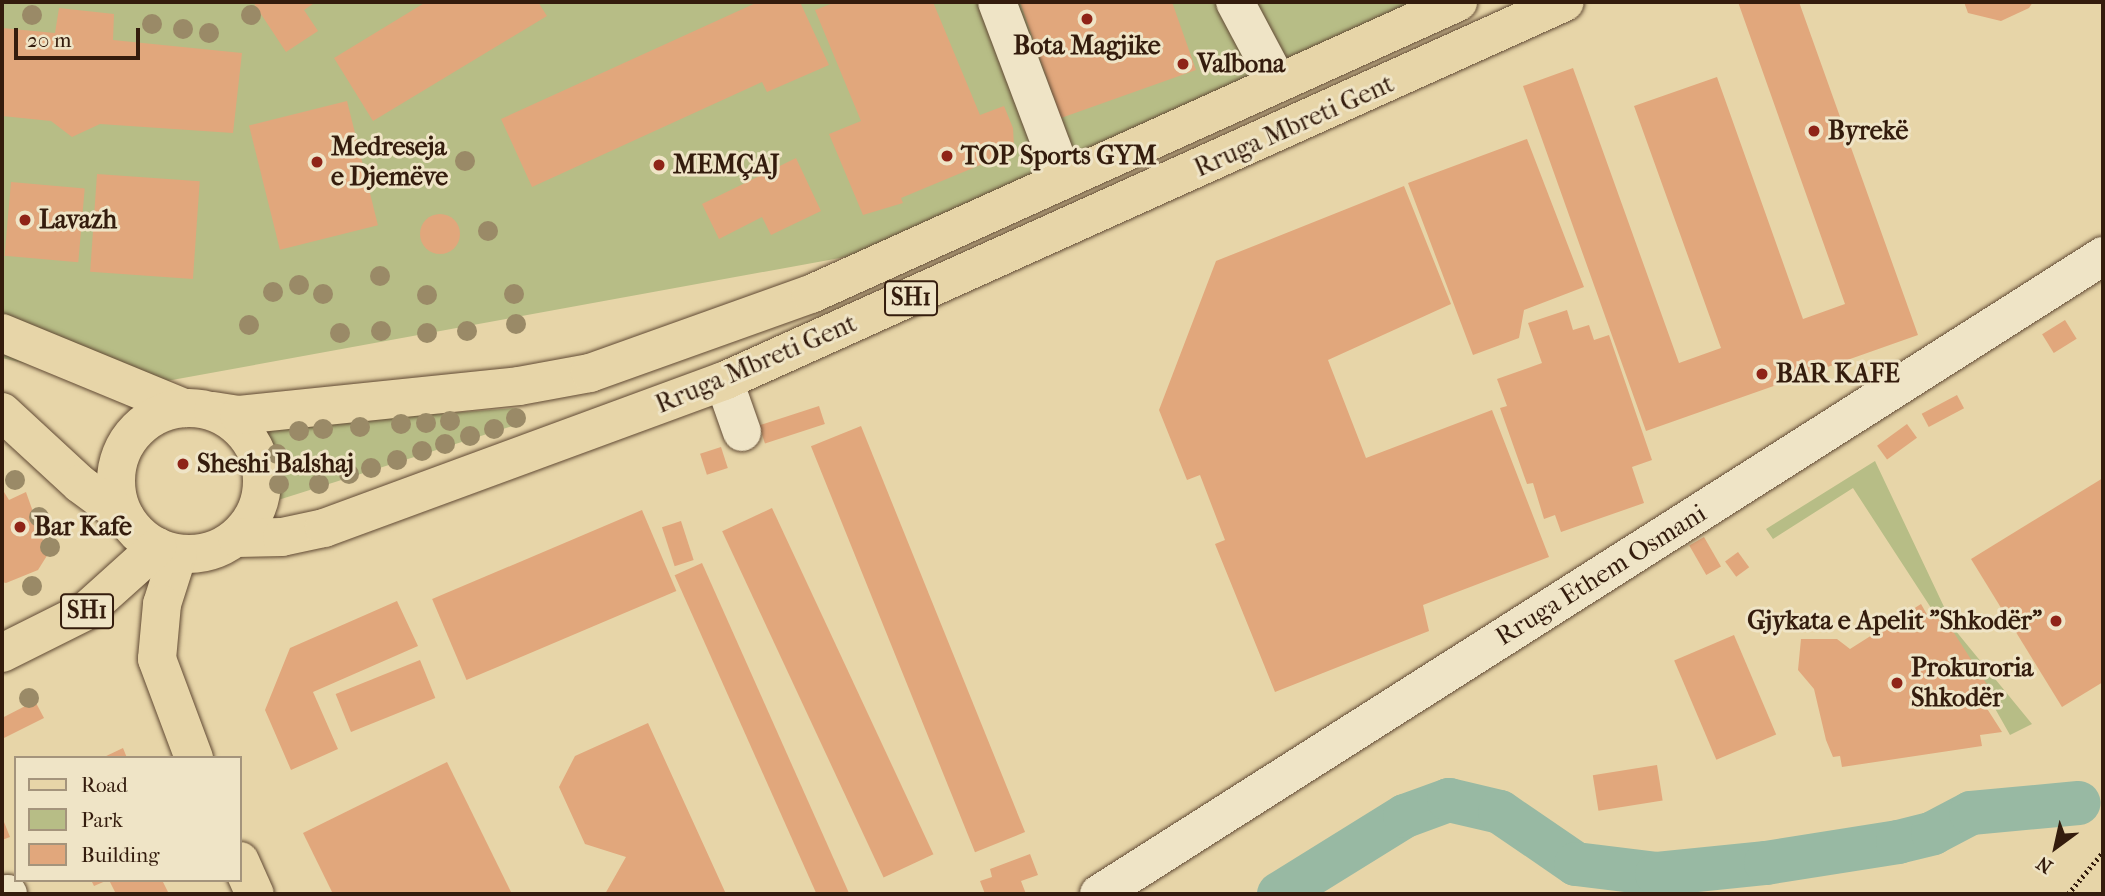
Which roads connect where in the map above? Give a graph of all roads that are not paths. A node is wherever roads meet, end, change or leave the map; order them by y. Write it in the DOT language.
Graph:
graph roads {
  1 [pos="997,2"];
  2 [pos="1235,2"];
  3 [pos="1458,2"];
  4 [pos="1565,2"];
  5 [pos="1277,81"];
  6 [pos="1064,179"];
  7 [pos="2103,256"];
  8 [pos="2,333"];
  9 [pos="724,382"];
  10 [pos="198,409"];
  11 [pos="2,412"];
  12 [pos="742,432"];
  13 [pos="125,517"];
  14 [pos="237,538"];
  15 [pos="168,550"];
  16 [pos="2,653"];
  17 [pos="193,756"];
  18 [pos="242,865"];
  19 [pos="255,894"];
  20 [pos="1099,894"];
  1 -- 6 [label="street"];
  2 -- 5 [label="street"];
  3 -- 5 [label="main road, Rruga Mbreti Gent / SH1"];
  4 -- 9 [label="main road, Rruga Mbreti Gent / SH1"];
  5 -- 6 [label="main road, Rruga Mbreti Gent / SH1"];
  6 -- 10 [label="main road, Rruga Mbreti Gent / SH1"];
  7 -- 20 [label="street, Rruga Ethem Osmani"];
  8 -- 10 [label="main road"];
  9 -- 12 [label="street"];
  9 -- 14 [label="main road, Rruga Mbreti Gent / SH1"];
  10 -- 13 [label="main road"];
  10 -- 14 [label="main road"];
  11 -- 13 [label="main road"];
  13 -- 15 [label="main road"];
  14 -- 15 [label="main road"];
  15 -- 16 [label="main road, SH1"];
  15 -- 17 [label="main road"];
  18 -- 19 [label="main road"];
}
